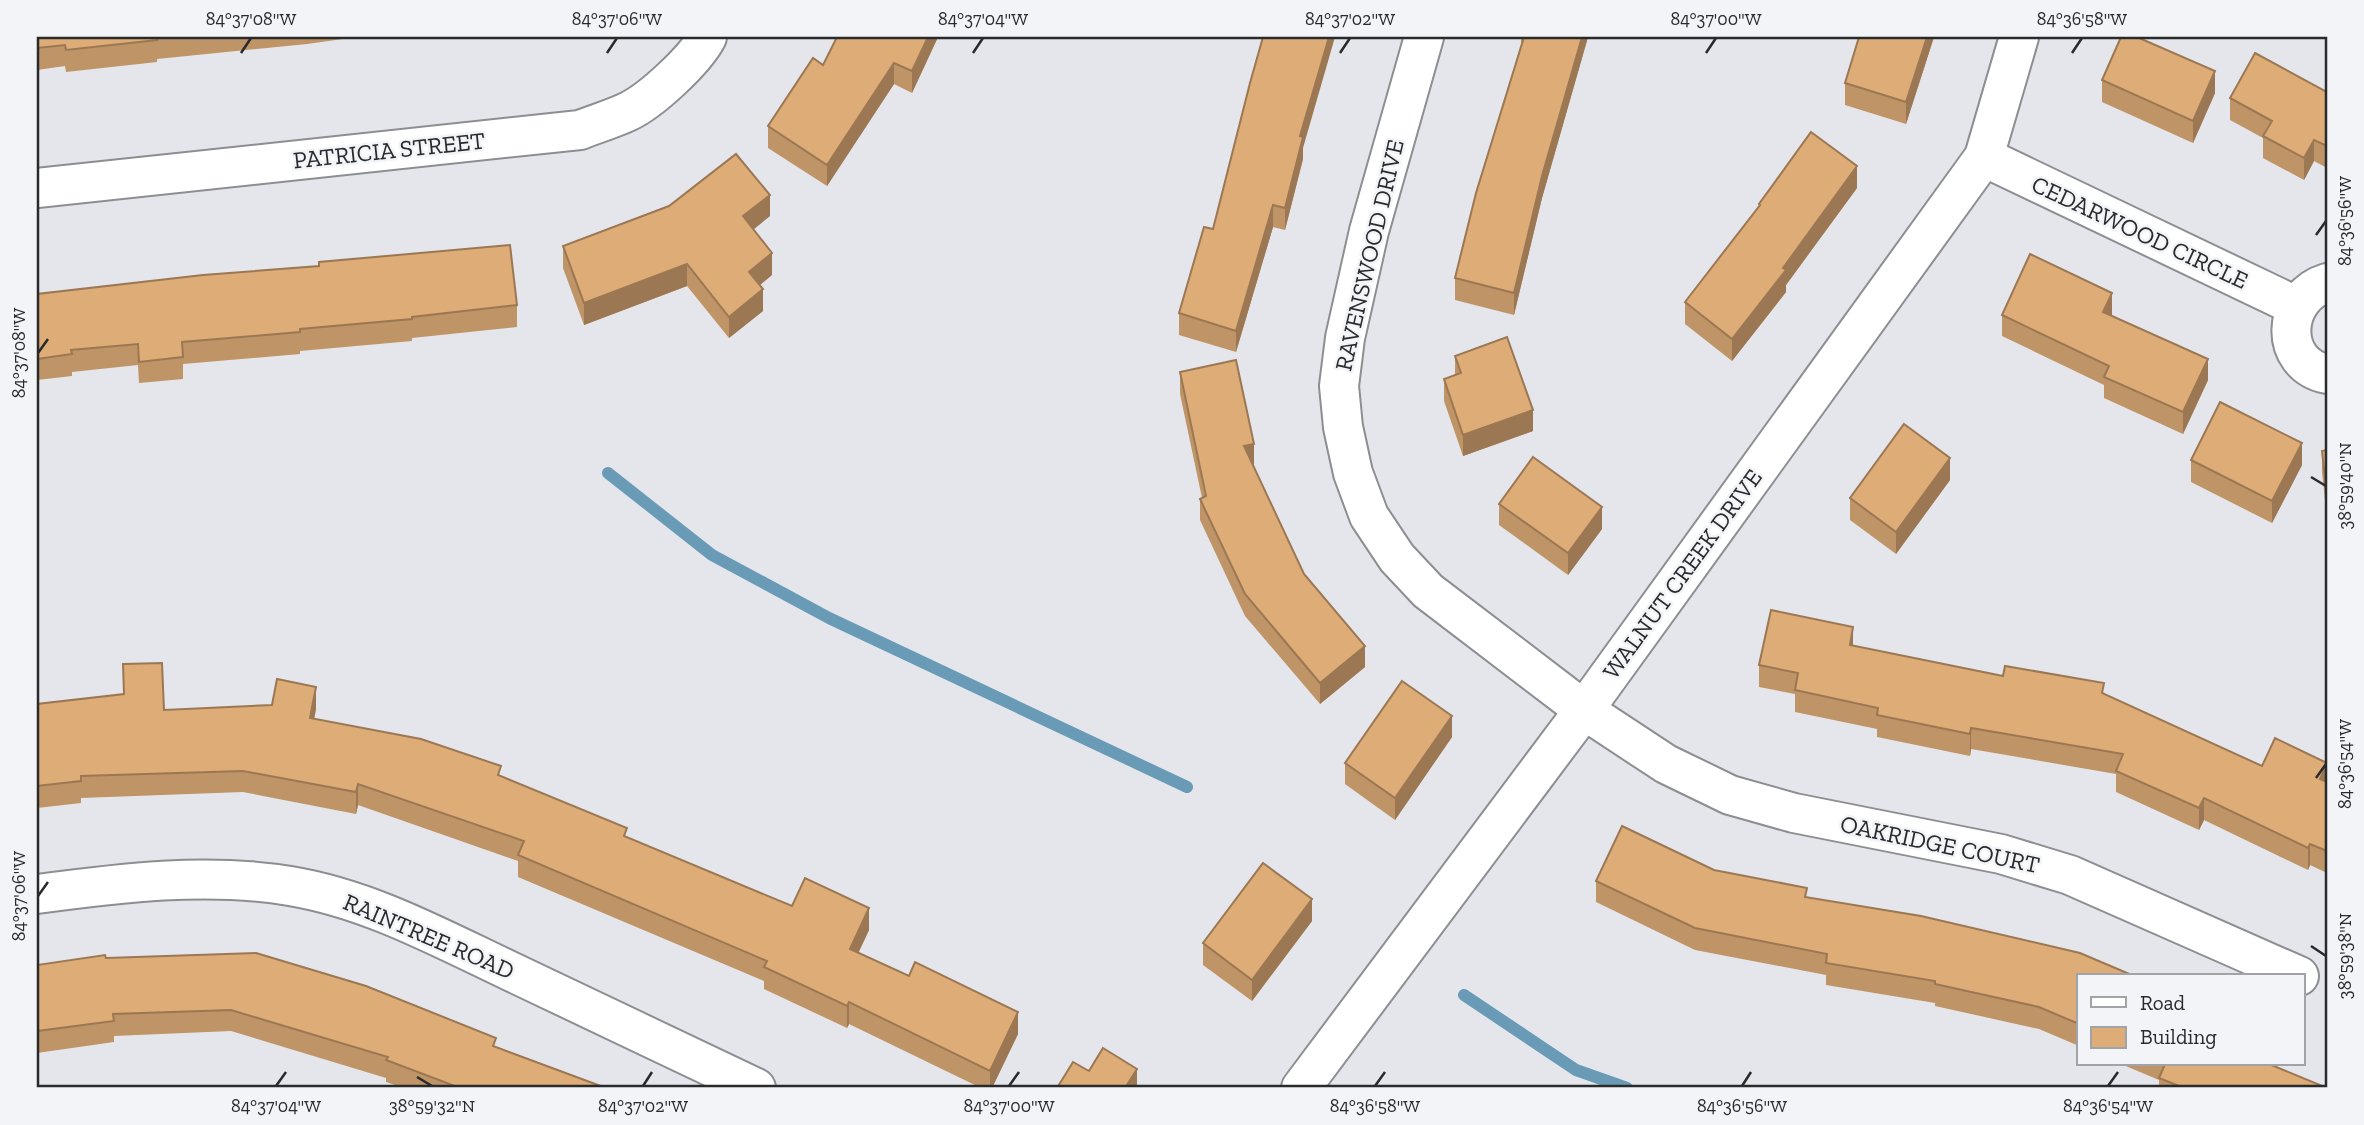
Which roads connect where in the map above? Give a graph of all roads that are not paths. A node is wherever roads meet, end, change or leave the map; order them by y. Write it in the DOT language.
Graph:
graph roads {
  1 [pos="707,37"];
  2 [pos="1424,37"];
  3 [pos="2019,37"];
  4 [pos="1984,157"];
  5 [pos="37,188"];
  6 [pos="2327,283"];
  7 [pos="2296,306"];
  8 [pos="2327,374"];
  9 [pos="1584,710"];
  10 [pos="37,894"];
  11 [pos="2294,974"];
  12 [pos="2304,978"];
  13 [pos="2327,989"];
  14 [pos="756,1088"];
  15 [pos="1301,1088"];
  1 -- 5 [label="street, PATRICIA STREET"];
  2 -- 9 [label="street, RAVENSWOOD DRIVE"];
  3 -- 4 [label="street, WALNUT CREEK DRIVE"];
  4 -- 7 [label="street, CEDARWOOD CIRCLE"];
  4 -- 9 [label="street, WALNUT CREEK DRIVE"];
  6 -- 7 [label="street"];
  7 -- 8 [label="street"];
  9 -- 11 [label="street, OAKRIDGE COURT"];
  9 -- 15 [label="street, WALNUT CREEK DRIVE"];
  10 -- 14 [label="street, RAINTREE ROAD"];
  12 -- 13 [label="street, OAKRIDGE COURT"];
}
